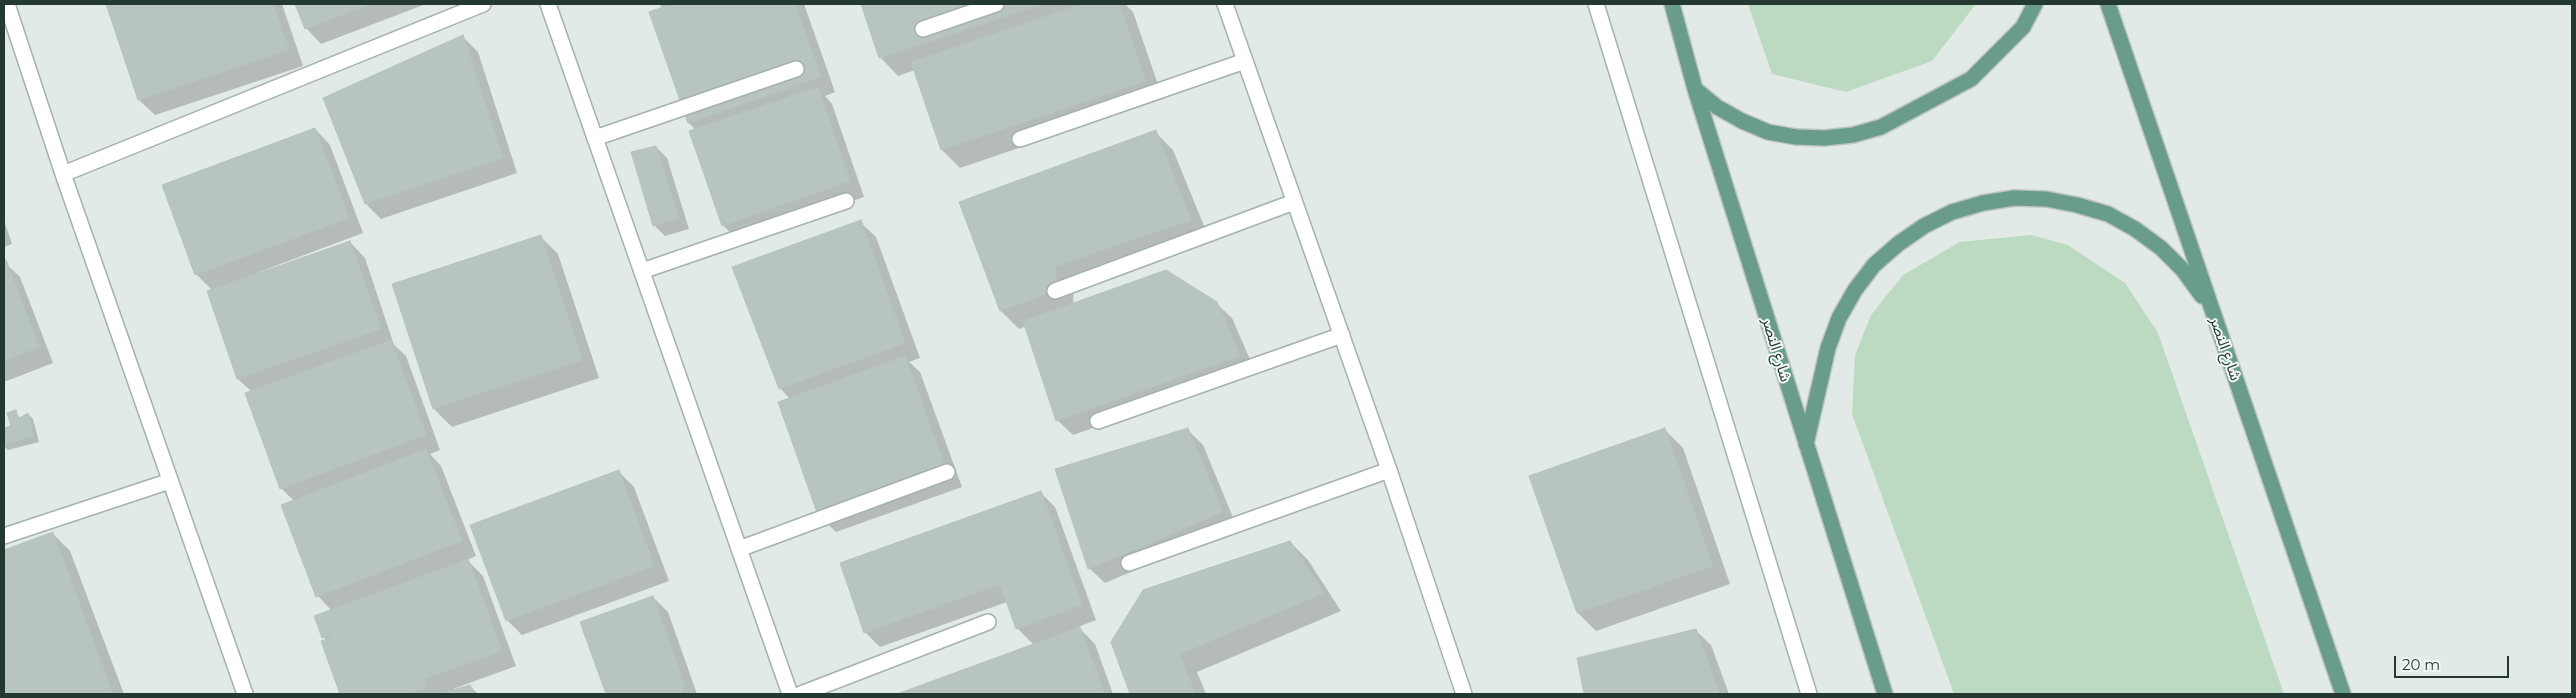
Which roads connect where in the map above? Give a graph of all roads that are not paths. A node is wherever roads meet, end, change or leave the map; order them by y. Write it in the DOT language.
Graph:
graph roads {
  1 [pos="7,4"];
  2 [pos="483,4"];
  3 [pos="548,4"];
  4 [pos="996,4"];
  5 [pos="1225,4"];
  6 [pos="1596,4"];
  7 [pos="1672,4"];
  8 [pos="2035,4"];
  9 [pos="2108,4"];
  10 [pos="923,29"];
  11 [pos="1245,61"];
  12 [pos="796,69"];
  13 [pos="1695,89"];
  14 [pos="595,138"];
  15 [pos="1020,139"];
  16 [pos="64,174"];
  17 [pos="846,201"];
  18 [pos="1294,202"];
  19 [pos="642,271"];
  20 [pos="1055,291"];
  21 [pos="2216,324"];
  22 [pos="1342,335"];
  23 [pos="1098,421"];
  24 [pos="1806,445"];
  25 [pos="1389,470"];
  26 [pos="947,472"];
  27 [pos="170,480"];
  28 [pos="4,536"];
  29 [pos="739,549"];
  30 [pos="1129,563"];
  31 [pos="988,622"];
  32 [pos="245,694"];
  33 [pos="790,694"];
  34 [pos="801,694"];
  35 [pos="1464,694"];
  36 [pos="1809,694"];
  37 [pos="1885,694"];
  38 [pos="2344,694"];
  1 -- 16 [label="street"];
  2 -- 16 [label="street"];
  3 -- 14 [label="street"];
  4 -- 10 [label="street"];
  5 -- 11 [label="street"];
  6 -- 36 [label="street"];
  7 -- 13 [label="main road, شارع النصر"];
  8 -- 13 [label="main road"];
  9 -- 21 [label="main road, شارع النصر"];
  11 -- 15 [label="street"];
  11 -- 18 [label="street"];
  12 -- 14 [label="street"];
  13 -- 24 [label="main road, شارع النصر"];
  14 -- 19 [label="street"];
  16 -- 27 [label="street"];
  17 -- 19 [label="street"];
  18 -- 20 [label="street"];
  18 -- 22 [label="street"];
  19 -- 29 [label="street"];
  21 -- 24 [label="main road"];
  21 -- 38 [label="main road, شارع النصر"];
  22 -- 23 [label="street"];
  22 -- 25 [label="street"];
  24 -- 37 [label="main road, شارع النصر"];
  25 -- 30 [label="street"];
  25 -- 35 [label="street"];
  26 -- 29 [label="street"];
  27 -- 28 [label="street"];
  27 -- 32 [label="street"];
  29 -- 33 [label="street"];
  31 -- 34 [label="street"];
}
